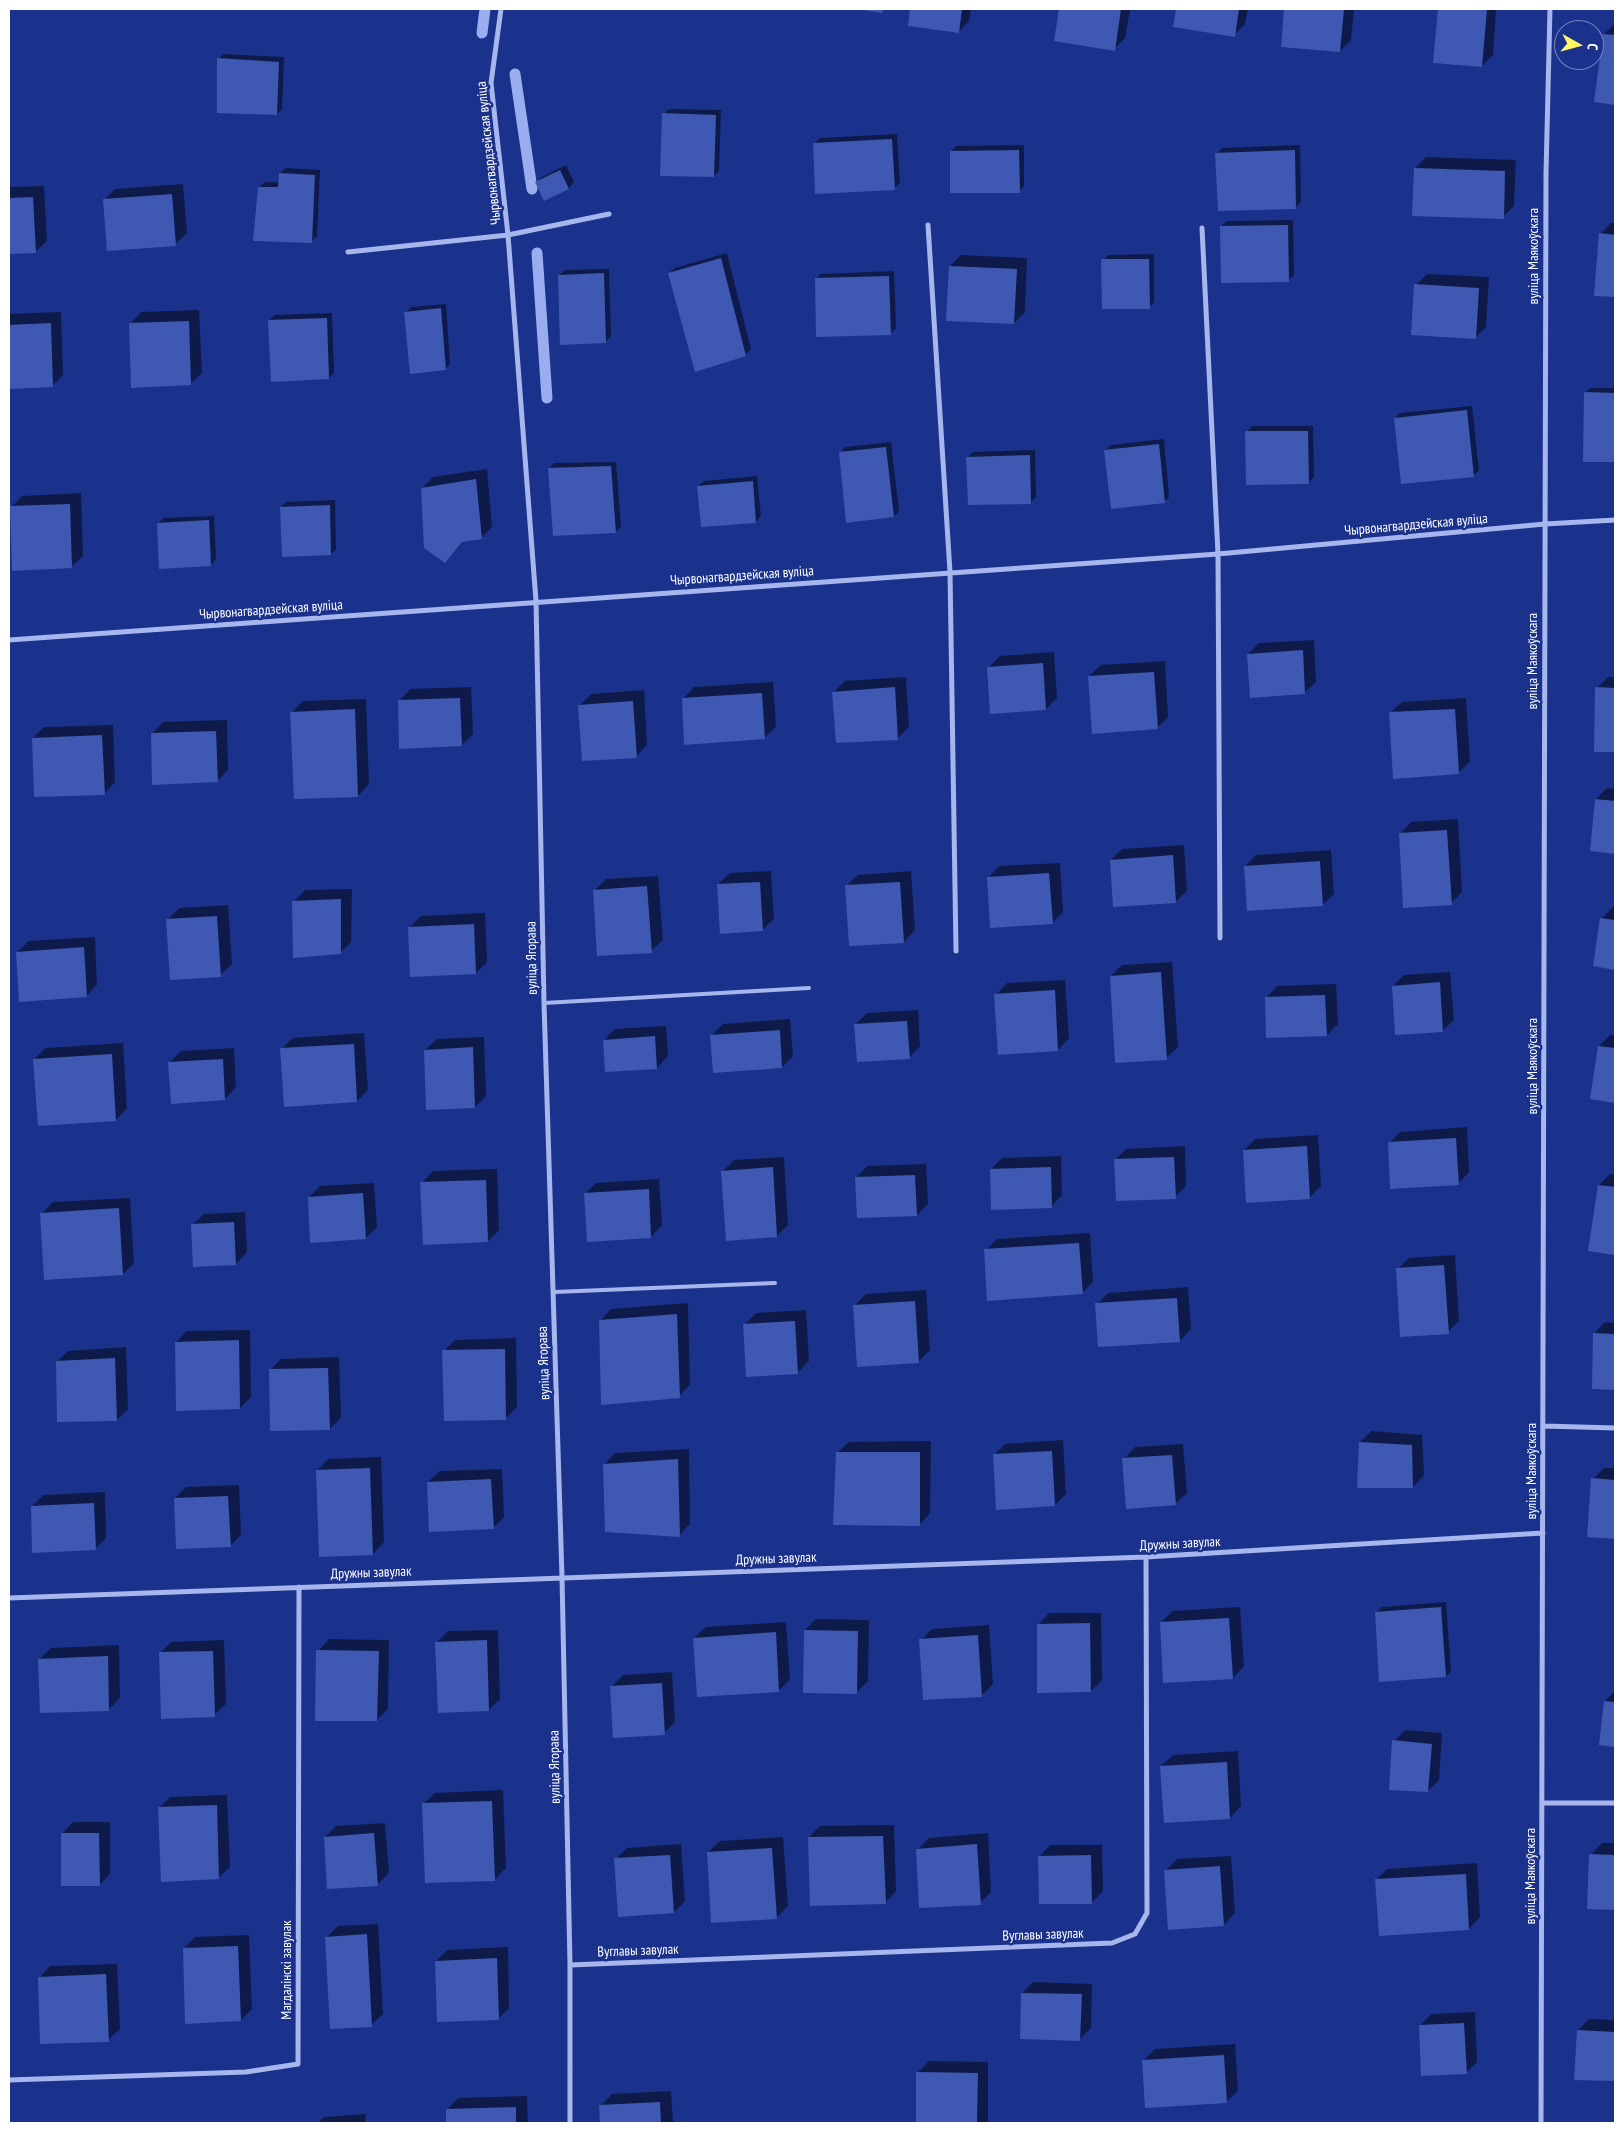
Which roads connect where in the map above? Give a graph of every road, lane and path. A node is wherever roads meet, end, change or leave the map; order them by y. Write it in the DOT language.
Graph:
graph roads {
  1 [pos="501,9"];
  2 [pos="1550,9"];
  3 [pos="609,214"];
  4 [pos="928,225"];
  5 [pos="1202,228"];
  6 [pos="508,235"];
  7 [pos="348,252"];
  8 [pos="1615,520"];
  9 [pos="1545,524"];
  10 [pos="1218,554"];
  11 [pos="950,572"];
  12 [pos="536,602"];
  13 [pos="9,640"];
  14 [pos="1220,938"];
  15 [pos="956,951"];
  16 [pos="809,988"];
  17 [pos="544,1003"];
  18 [pos="775,1283"];
  19 [pos="554,1292"];
  20 [pos="1544,1426"];
  21 [pos="1615,1428"];
  22 [pos="1543,1534"];
  23 [pos="1146,1558"];
  24 [pos="562,1577"];
  25 [pos="300,1587"];
  26 [pos="9,1598"];
  27 [pos="1542,1802"];
  28 [pos="1615,1803"];
  29 [pos="570,1965"];
  30 [pos="9,2080"];
  31 [pos="570,2123"];
  32 [pos="1541,2123"];
  1 -- 6 [label="street, Чырвонагвардзейская вуліца"];
  2 -- 9 [label="street, вуліца Маякоўскага"];
  3 -- 6 [label="street, Чырвонагвардзейская вуліца"];
  4 -- 11 [label="street"];
  5 -- 10 [label="street"];
  6 -- 7 [label="street, Чырвонагвардзейская вуліца"];
  6 -- 12 [label="street, Чырвонагвардзейская вуліца"];
  8 -- 9 [label="street, Чырвонагвардзейская вуліца"];
  9 -- 10 [label="street, Чырвонагвардзейская вуліца"];
  9 -- 20 [label="street, вуліца Маякоўскага"];
  10 -- 11 [label="street, Чырвонагвардзейская вуліца"];
  10 -- 14 [label="street"];
  11 -- 12 [label="street, Чырвонагвардзейская вуліца"];
  11 -- 15 [label="street"];
  12 -- 13 [label="street, Чырвонагвардзейская вуліца"];
  12 -- 17 [label="street, вуліца Ягорава"];
  16 -- 17 [label="lane"];
  17 -- 19 [label="street, вуліца Ягорава"];
  18 -- 19 [label="lane"];
  19 -- 24 [label="street, вуліца Ягорава"];
  20 -- 21 [label="street"];
  20 -- 22 [label="street, вуліца Маякоўскага"];
  22 -- 23 [label="street, Дружны завулак"];
  22 -- 27 [label="street, вуліца Маякоўскага"];
  23 -- 24 [label="street, Дружны завулак"];
  23 -- 29 [label="street, Вуглавы завулак"];
  24 -- 25 [label="street, Дружны завулак"];
  24 -- 29 [label="street, вуліца Ягорава"];
  25 -- 26 [label="street, Дружны завулак"];
  25 -- 30 [label="street, Магдалінскі завулак"];
  27 -- 28 [label="street"];
  27 -- 32 [label="street, вуліца Маякоўскага"];
  29 -- 31 [label="street, вуліца Ягорава"];
}
